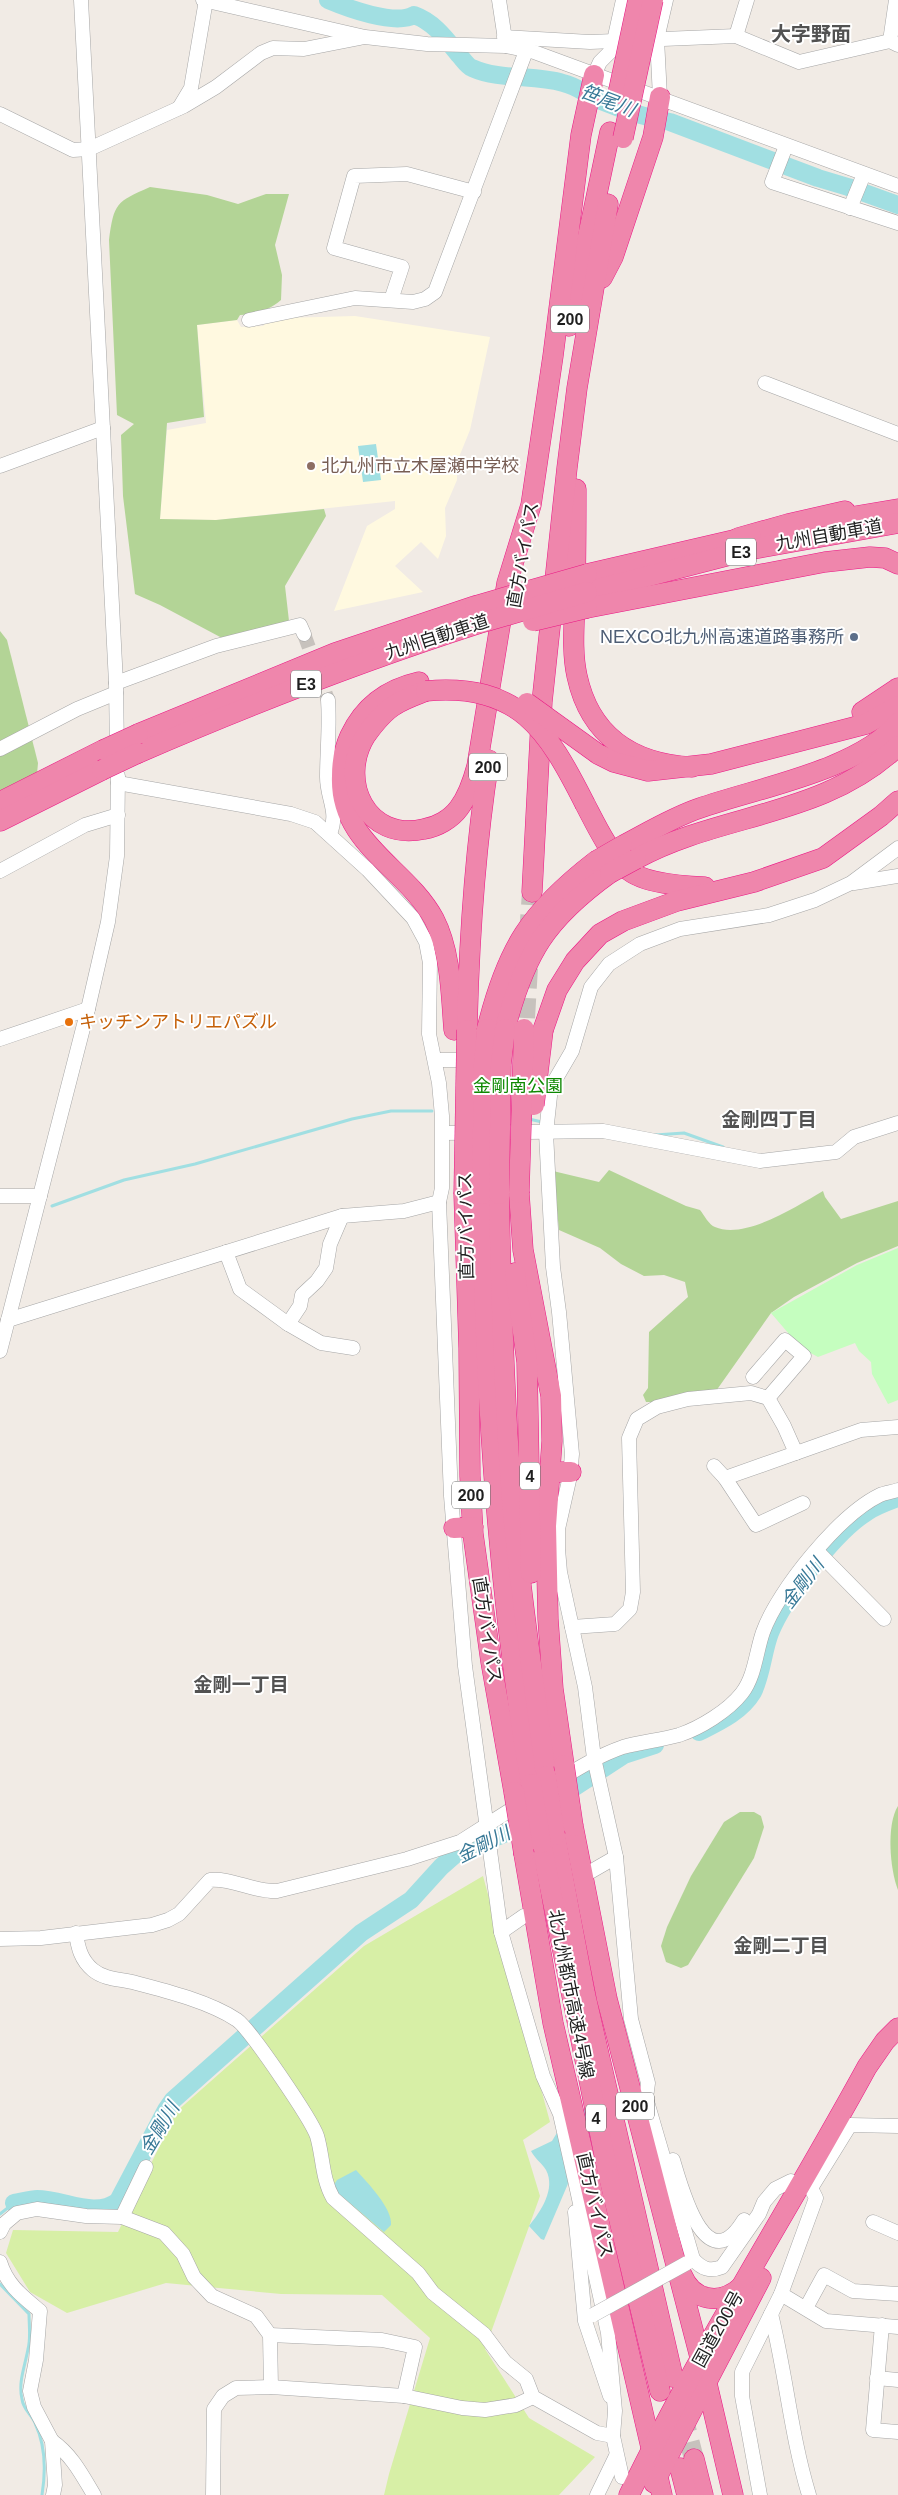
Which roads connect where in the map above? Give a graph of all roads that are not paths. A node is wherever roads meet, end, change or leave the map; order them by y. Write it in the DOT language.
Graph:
graph roads {
  1 [pos="80,0"];
  2 [pos="205,0"];
  3 [pos="499,0"];
  4 [pos="623,0"];
  5 [pos="638,0"];
  6 [pos="653,0"];
  7 [pos="666,0"];
  8 [pos="747,0"];
  9 [pos="896,0"];
  10 [pos="736,36"];
  11 [pos="364,37"];
  12 [pos="657,39"];
  13 [pos="615,40"];
  14 [pos="505,41"];
  15 [pos="894,43"];
  16 [pos="525,55"];
  17 [pos="593,78"];
  18 [pos="660,101"];
  19 [pos="179,109"];
  20 [pos="0,114"];
  21 [pos="616,135"];
  22 [pos="89,149"];
  23 [pos="785,150"];
  24 [pos="862,178"];
  25 [pos="898,186"];
  26 [pos="474,192"];
  27 [pos="851,206"];
  28 [pos="898,223"];
  29 [pos="593,292"];
  30 [pos="391,300"];
  31 [pos="249,320"];
  32 [pos="765,383"];
  33 [pos="103,428"];
  34 [pos="898,434"];
  35 [pos="0,466"];
  36 [pos="898,499"];
  37 [pos="530,505"];
  38 [pos="898,509"];
  39 [pos="898,524"];
  40 [pos="738,538"];
  41 [pos="898,564"];
  42 [pos="587,591"];
  43 [pos="477,622"];
  44 [pos="304,634"];
  45 [pos="425,686"];
  46 [pos="116,688"];
  47 [pos="898,688"];
  48 [pos="328,700"];
  49 [pos="898,706"];
  50 [pos="898,723"];
  51 [pos="791,742"];
  52 [pos="138,744"];
  53 [pos="898,746"];
  54 [pos="0,749"];
  55 [pos="103,760"];
  56 [pos="692,767"];
  57 [pos="118,783"];
  58 [pos="898,787"];
  59 [pos="898,801"];
  60 [pos="0,802"];
  61 [pos="118,815"];
  62 [pos="0,821"];
  63 [pos="860,830"];
  64 [pos="330,834"];
  65 [pos="898,848"];
  66 [pos="629,852"];
  67 [pos="0,871"];
  68 [pos="898,876"];
  69 [pos="754,882"];
  70 [pos="851,884"];
  71 [pos="532,892"];
  72 [pos="88,1009"];
  73 [pos="517,1027"];
  74 [pos="461,1030"];
  75 [pos="0,1039"];
  76 [pos="436,1060"];
  77 [pos="566,1060"];
  78 [pos="898,1124"];
  79 [pos="443,1133"];
  80 [pos="546,1133"];
  81 [pos="482,1194"];
  82 [pos="0,1196"];
  83 [pos="40,1196"];
  84 [pos="522,1199"];
  85 [pos="439,1202"];
  86 [pos="342,1216"];
  87 [pos="226,1252"];
  88 [pos="8,1320"];
  89 [pos="288,1324"];
  90 [pos="353,1348"];
  91 [pos="469,1348"];
  92 [pos="0,1351"];
  93 [pos="753,1378"];
  94 [pos="768,1398"];
  95 [pos="898,1427"];
  96 [pos="796,1453"];
  97 [pos="714,1466"];
  98 [pos="550,1472"];
  99 [pos="571,1472"];
  100 [pos="725,1478"];
  101 [pos="898,1490"];
  102 [pos="803,1503"];
  103 [pos="463,1527"];
  104 [pos="817,1551"];
  105 [pos="884,1619"];
  106 [pos="572,1627"];
  107 [pos="533,1742"];
  108 [pos="594,1758"];
  109 [pos="530,1784"];
  110 [pos="488,1824"];
  111 [pos="548,1840"];
  112 [pos="616,1857"];
  113 [pos="590,1872"];
  114 [pos="524,1916"];
  115 [pos="501,1932"];
  116 [pos="76,1933"];
  117 [pos="0,1938"];
  118 [pos="898,2028"];
  119 [pos="648,2083"];
  120 [pos="566,2108"];
  121 [pos="898,2126"];
  122 [pos="146,2167"];
  123 [pos="582,2178"];
  124 [pos="806,2186"];
  125 [pos="580,2201"];
  126 [pos="764,2202"];
  127 [pos="122,2217"];
  128 [pos="873,2222"];
  129 [pos="0,2232"];
  130 [pos="898,2232"];
  131 [pos="685,2260"];
  132 [pos="0,2262"];
  133 [pos="741,2287"];
  134 [pos="780,2294"];
  135 [pos="898,2294"];
  136 [pos="806,2308"];
  137 [pos="771,2314"];
  138 [pos="589,2318"];
  139 [pos="882,2325"];
  140 [pos="898,2327"];
  141 [pos="270,2336"];
  142 [pos="701,2360"];
  143 [pos="877,2378"];
  144 [pos="898,2380"];
  145 [pos="667,2384"];
  146 [pos="708,2384"];
  147 [pos="271,2387"];
  148 [pos="404,2396"];
  149 [pos="534,2397"];
  150 [pos="615,2411"];
  151 [pos="898,2432"];
  152 [pos="613,2436"];
  153 [pos="52,2441"];
  154 [pos="651,2450"];
  155 [pos="616,2456"];
  156 [pos="605,2476"];
  157 [pos="624,2480"];
  158 [pos="655,2489"];
  159 [pos="53,2495"];
  160 [pos="94,2495"];
  161 [pos="213,2495"];
  162 [pos="597,2495"];
  163 [pos="687,2495"];
  164 [pos="703,2495"];
  165 [pos="732,2495"];
  166 [pos="760,2495"];
  167 [pos="809,2495"];
  1 -- 22 [label="street"];
  2 -- 11 [label="street"];
  2 -- 19 [label="street"];
  3 -- 14 [label="street"];
  4 -- 13 [label="street"];
  5 -- 21 [label="highway, 直方バイパス / 200, bridge"];
  6 -- 21 [label="highway, 直方バイパス / 200, bridge"];
  7 -- 12 [label="street"];
  8 -- 10 [label="street"];
  9 -- 15 [label="street"];
  10 -- 12 [label="street"];
  10 -- 15 [label="street"];
  11 -- 14 [label="street"];
  11 -- 19 [label="street"];
  12 -- 13 [label="street"];
  12 -- 18 [label="street"];
  13 -- 14 [label="street"];
  13 -- 17 [label="street"];
  14 -- 16 [label="street"];
  16 -- 17 [label="street"];
  16 -- 26 [label="street"];
  17 -- 18 [label="street"];
  17 -- 37 [label="highway"];
  18 -- 23 [label="street"];
  18 -- 29 [label="highway"];
  19 -- 22 [label="street"];
  20 -- 22 [label="street"];
  21 -- 29 [label="highway, 直方バイパス / 200"];
  21 -- 37 [label="highway, 直方バイパス / 200"];
  22 -- 33 [label="street"];
  23 -- 24 [label="street"];
  23 -- 27 [label="street"];
  24 -- 25 [label="street"];
  24 -- 27 [label="street"];
  26 -- 30 [label="street"];
  26 -- 30 [label="street"];
  27 -- 28 [label="street"];
  29 -- 56 [label="highway"];
  29 -- 71 [label="highway, 直方バイパス / 200"];
  30 -- 31 [label="street"];
  32 -- 34 [label="street"];
  33 -- 35 [label="street"];
  33 -- 46 [label="street"];
  36 -- 40 [label="highway"];
  37 -- 45 [label="highway"];
  37 -- 74 [label="highway, 直方バイパス / 200"];
  38 -- 40 [label="highway, 九州自動車道 / E3"];
  39 -- 42 [label="highway, 九州自動車道 / E3"];
  40 -- 42 [label="highway, 九州自動車道 / E3"];
  41 -- 42 [label="highway"];
  42 -- 43 [label="highway, bridge"];
  42 -- 43 [label="highway, 九州自動車道 / E3, bridge"];
  43 -- 52 [label="highway, 九州自動車道 / E3"];
  43 -- 52 [label="highway, 九州自動車道 / E3"];
  44 -- 46 [label="street"];
  45 -- 56 [label="highway, bridge"];
  45 -- 69 [label="highway, bridge"];
  45 -- 74 [label="highway"];
  46 -- 54 [label="street"];
  46 -- 57 [label="street"];
  47 -- 51 [label="highway"];
  48 -- 64 [label="street"];
  49 -- 51 [label="highway"];
  50 -- 66 [label="highway"];
  51 -- 56 [label="highway"];
  52 -- 55 [label="highway, 九州自動車道 / E3, bridge"];
  53 -- 66 [label="highway"];
  55 -- 60 [label="highway, 九州自動車道 / E3"];
  55 -- 62 [label="highway, 九州自動車道 / E3"];
  57 -- 61 [label="street"];
  57 -- 64 [label="street"];
  58 -- 63 [label="highway"];
  59 -- 63 [label="highway"];
  61 -- 67 [label="street"];
  61 -- 72 [label="street"];
  63 -- 69 [label="highway"];
  64 -- 76 [label="street"];
  65 -- 70 [label="street"];
  66 -- 73 [label="highway, bridge"];
  68 -- 70 [label="street"];
  69 -- 73 [label="highway"];
  70 -- 77 [label="street"];
  72 -- 75 [label="street"];
  72 -- 83 [label="street"];
  73 -- 81 [label="highway, bridge"];
  73 -- 84 [label="highway, bridge"];
  74 -- 81 [label="highway, bridge"];
  76 -- 77 [label="street"];
  76 -- 79 [label="street"];
  77 -- 80 [label="street"];
  78 -- 80 [label="street"];
  79 -- 80 [label="street"];
  79 -- 85 [label="street"];
  80 -- 99 [label="street"];
  81 -- 91 [label="highway, 直方バイパス / 200"];
  81 -- 107 [label="highway"];
  82 -- 83 [label="street"];
  83 -- 88 [label="street"];
  84 -- 98 [label="highway, 直方バイパス / 200"];
  84 -- 107 [label="highway, 4"];
  85 -- 86 [label="street"];
  85 -- 103 [label="street"];
  86 -- 87 [label="street"];
  86 -- 89 [label="street"];
  87 -- 88 [label="street"];
  87 -- 89 [label="street"];
  88 -- 92 [label="street"];
  89 -- 90 [label="street"];
  91 -- 103 [label="highway, 直方バイパス / 200"];
  91 -- 107 [label="highway, 4"];
  93 -- 94 [label="street"];
  94 -- 96 [label="street"];
  94 -- 106 [label="street"];
  95 -- 96 [label="street"];
  96 -- 100 [label="street"];
  97 -- 100 [label="street"];
  98 -- 99 [label="highway"];
  98 -- 111 [label="highway, 直方バイパス / 200, bridge"];
  99 -- 106 [label="street"];
  100 -- 102 [label="street"];
  101 -- 104 [label="street"];
  103 -- 109 [label="highway, 直方バイパス / 200"];
  103 -- 110 [label="street"];
  104 -- 105 [label="street"];
  104 -- 108 [label="street"];
  106 -- 108 [label="street"];
  107 -- 109 [label="highway, 北九州都市高速4号線 / 4"];
  108 -- 110 [label="street"];
  108 -- 112 [label="street"];
  109 -- 111 [label="highway, 北九州都市高速4号線 / 4, bridge"];
  110 -- 115 [label="street"];
  110 -- 116 [label="street"];
  111 -- 120 [label="highway, 直方バイパス / 200"];
  111 -- 131 [label="highway, 直方バイパス / 200"];
  111 -- 145 [label="highway, 北九州都市高速4号線 / 4"];
  112 -- 113 [label="street"];
  112 -- 119 [label="street"];
  114 -- 115 [label="street"];
  115 -- 120 [label="street"];
  116 -- 117 [label="street"];
  116 -- 149 [label="street"];
  118 -- 124 [label="highway, 国道200号 / 200"];
  119 -- 126 [label="street"];
  119 -- 131 [label="street"];
  120 -- 123 [label="highway, 直方バイパス / 200"];
  121 -- 124 [label="street"];
  122 -- 127 [label="street"];
  123 -- 125 [label="street"];
  123 -- 154 [label="highway, 直方バイパス / 200"];
  124 -- 126 [label="street"];
  124 -- 133 [label="highway, 国道200号 / 200"];
  124 -- 134 [label="street"];
  124 -- 146 [label="highway, 国道200号 / 200"];
  125 -- 138 [label="street"];
  125 -- 150 [label="street"];
  126 -- 131 [label="street"];
  127 -- 129 [label="street"];
  127 -- 141 [label="street"];
  128 -- 130 [label="street"];
  131 -- 133 [label="highway"];
  131 -- 138 [label="street, bridge"];
  131 -- 142 [label="highway, 直方バイパス / 200"];
  132 -- 153 [label="street"];
  133 -- 142 [label="highway, 国道200号 / 200"];
  134 -- 136 [label="street"];
  134 -- 137 [label="street"];
  135 -- 136 [label="street"];
  136 -- 139 [label="street"];
  137 -- 166 [label="street"];
  137 -- 167 [label="street"];
  138 -- 150 [label="street"];
  139 -- 140 [label="street"];
  139 -- 143 [label="street"];
  141 -- 147 [label="street"];
  141 -- 148 [label="street"];
  142 -- 146 [label="highway, 直方バイパス / 200"];
  142 -- 154 [label="highway, 国道200号 / 200"];
  143 -- 144 [label="street"];
  143 -- 151 [label="street"];
  146 -- 158 [label="highway, 国道200号 / 200"];
  146 -- 165 [label="highway, 国道200号 / 200"];
  147 -- 148 [label="street"];
  147 -- 161 [label="street"];
  148 -- 149 [label="street"];
  149 -- 152 [label="street"];
  150 -- 152 [label="street"];
  152 -- 155 [label="street"];
  153 -- 159 [label="street"];
  153 -- 160 [label="street"];
  154 -- 157 [label="highway"];
  154 -- 158 [label="highway, 国道200号 / 200"];
  155 -- 156 [label="street"];
  155 -- 157 [label="street"];
  156 -- 157 [label="street"];
  156 -- 162 [label="street"];
  163 -- 164 [label="highway"];
}
